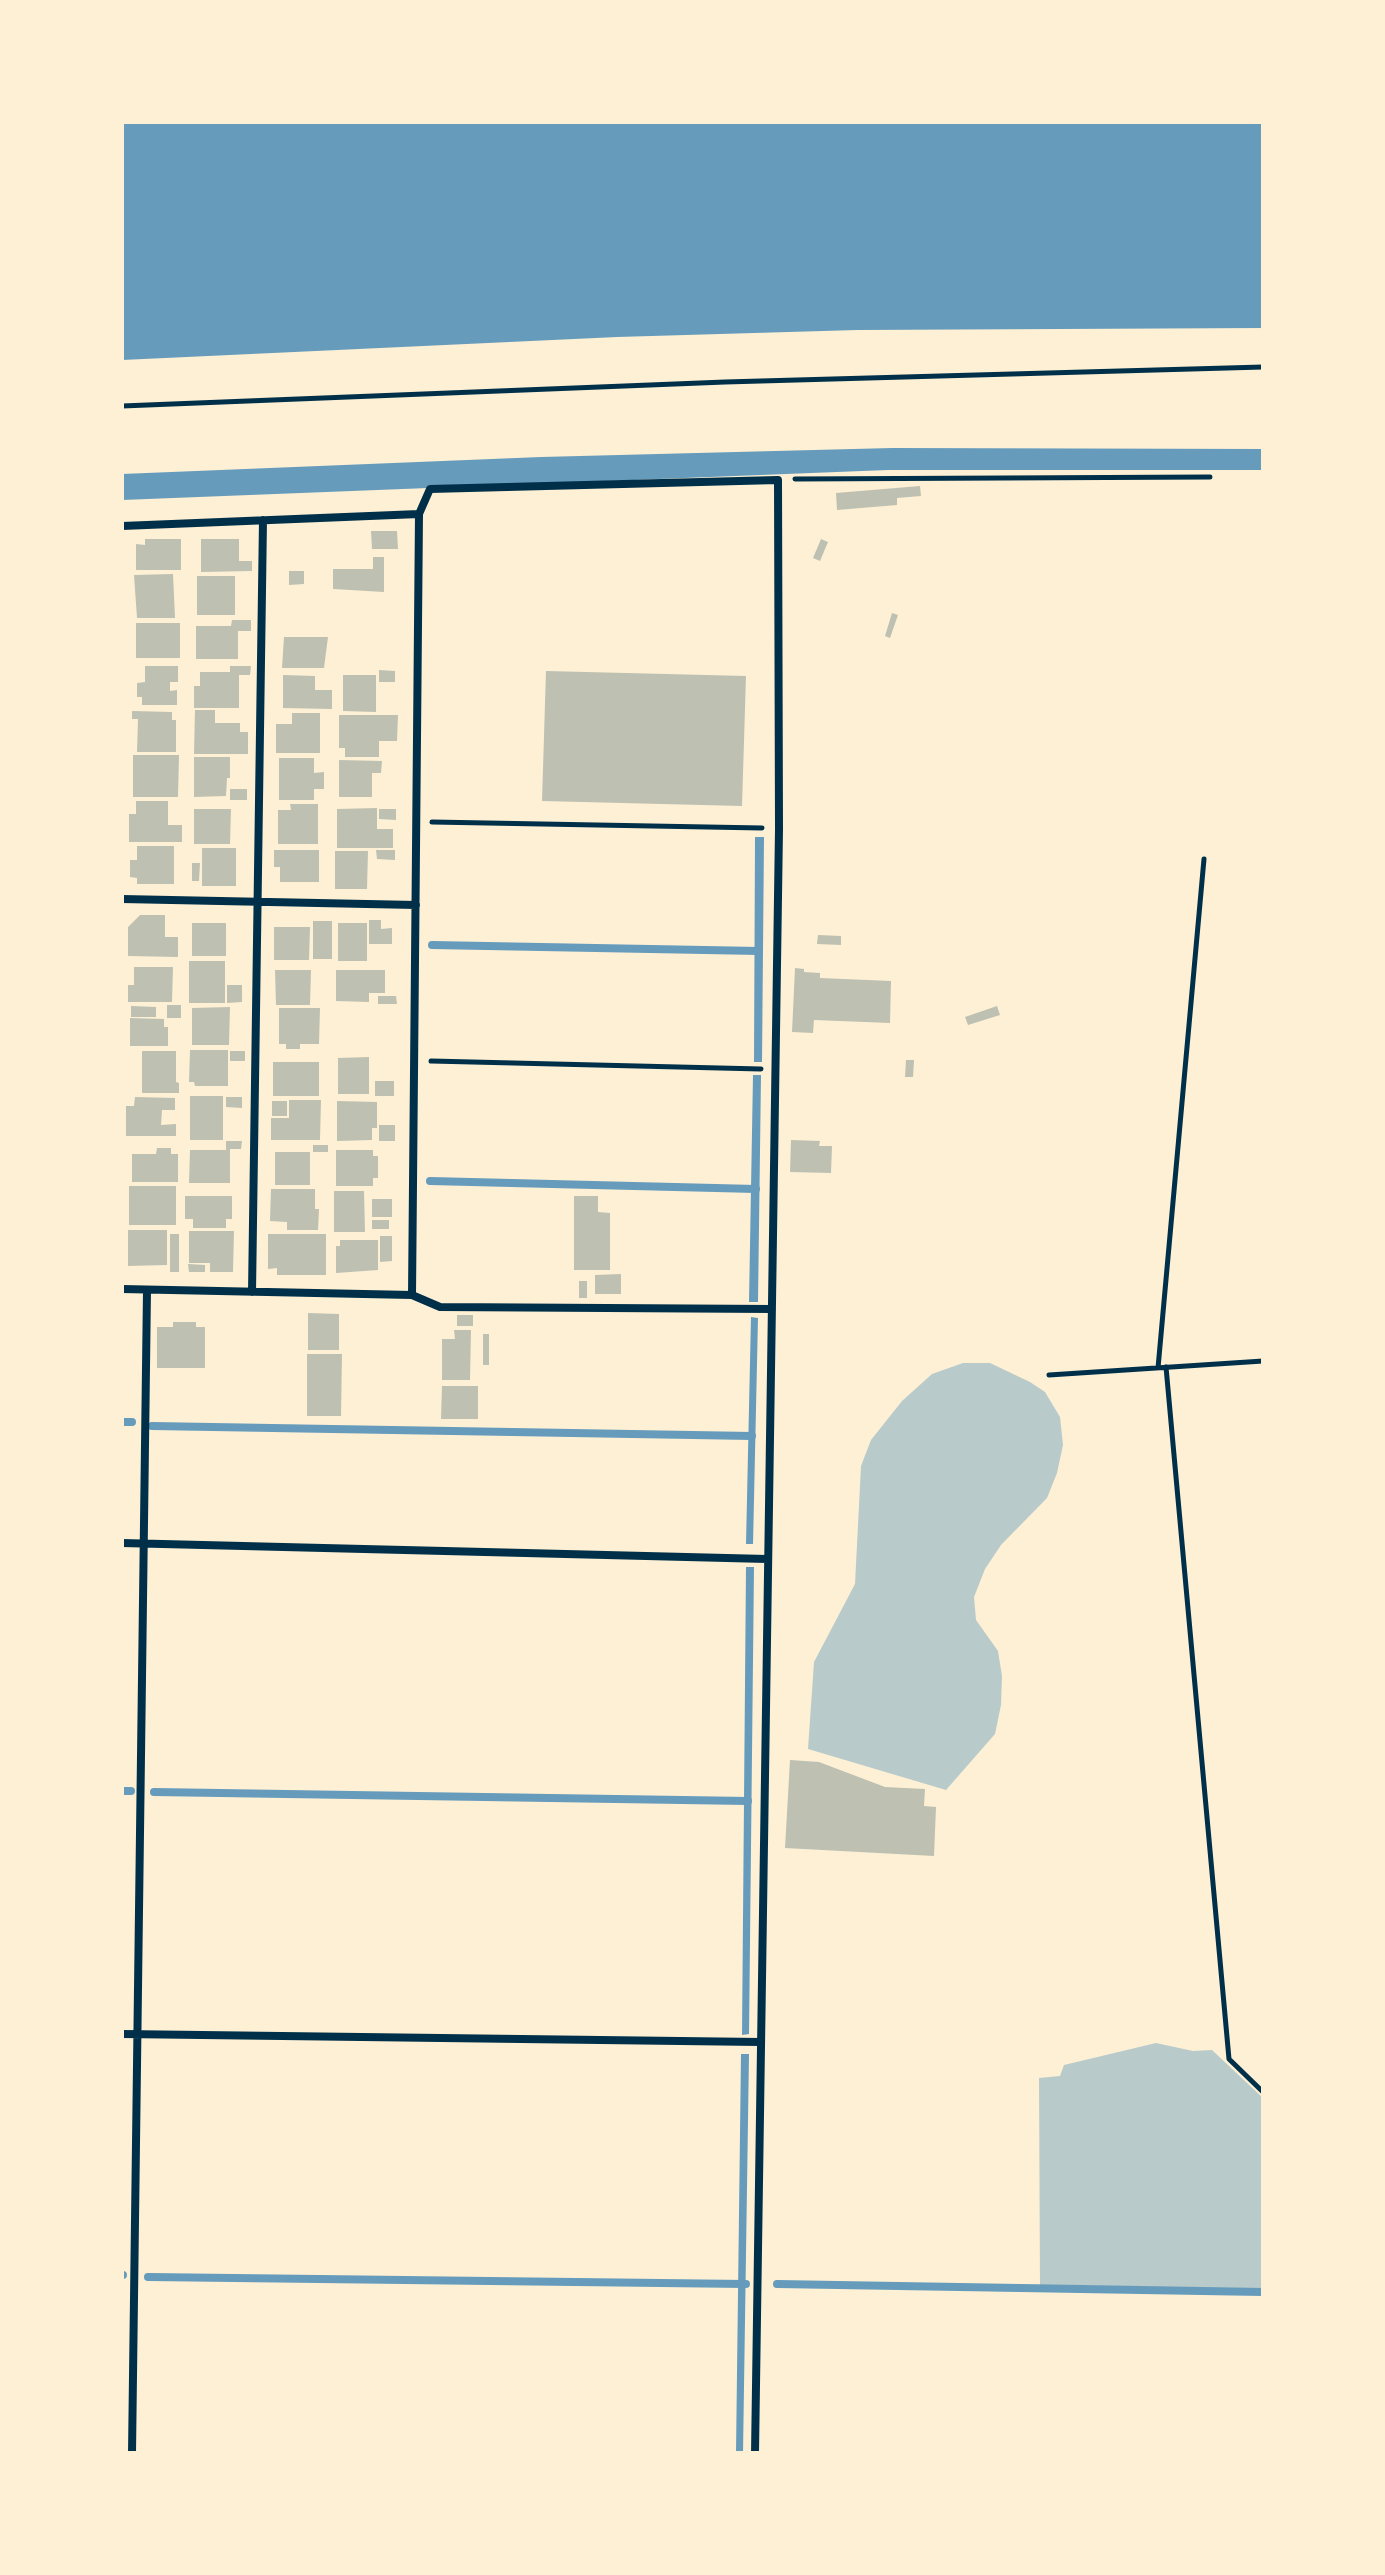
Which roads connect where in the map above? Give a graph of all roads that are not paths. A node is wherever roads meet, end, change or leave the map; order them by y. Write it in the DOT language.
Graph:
graph roads {
  1 [pos="419,514"];
  2 [pos="263,520"];
  3 [pos="122,526"];
  4 [pos="122,899"];
  5 [pos="257,902"];
  6 [pos="416,905"];
  7 [pos="122,1289"];
  8 [pos="147,1290"];
  9 [pos="252,1292"];
  10 [pos="412,1295"];
  11 [pos="772,1309"];
  12 [pos="122,1543"];
  13 [pos="143,1543"];
  14 [pos="767,1559"];
  15 [pos="122,2034"];
  16 [pos="138,2034"];
  17 [pos="760,2042"];
  18 [pos="132,2453"];
  19 [pos="755,2453"];
  1 -- 2 [label="street"];
  1 -- 6 [label="street"];
  1 -- 11 [label="street"];
  2 -- 3 [label="street"];
  2 -- 5 [label="street"];
  4 -- 5 [label="street"];
  5 -- 6 [label="street"];
  5 -- 9 [label="street"];
  6 -- 10 [label="street"];
  7 -- 8 [label="street"];
  8 -- 9 [label="street"];
  8 -- 13 [label="street"];
  9 -- 10 [label="street"];
  10 -- 11 [label="street"];
  11 -- 14 [label="street"];
  12 -- 13 [label="street"];
  13 -- 14 [label="street"];
  13 -- 16 [label="street"];
  14 -- 17 [label="street"];
  15 -- 16 [label="street"];
  16 -- 17 [label="street"];
  16 -- 18 [label="street"];
  17 -- 19 [label="street"];
}
